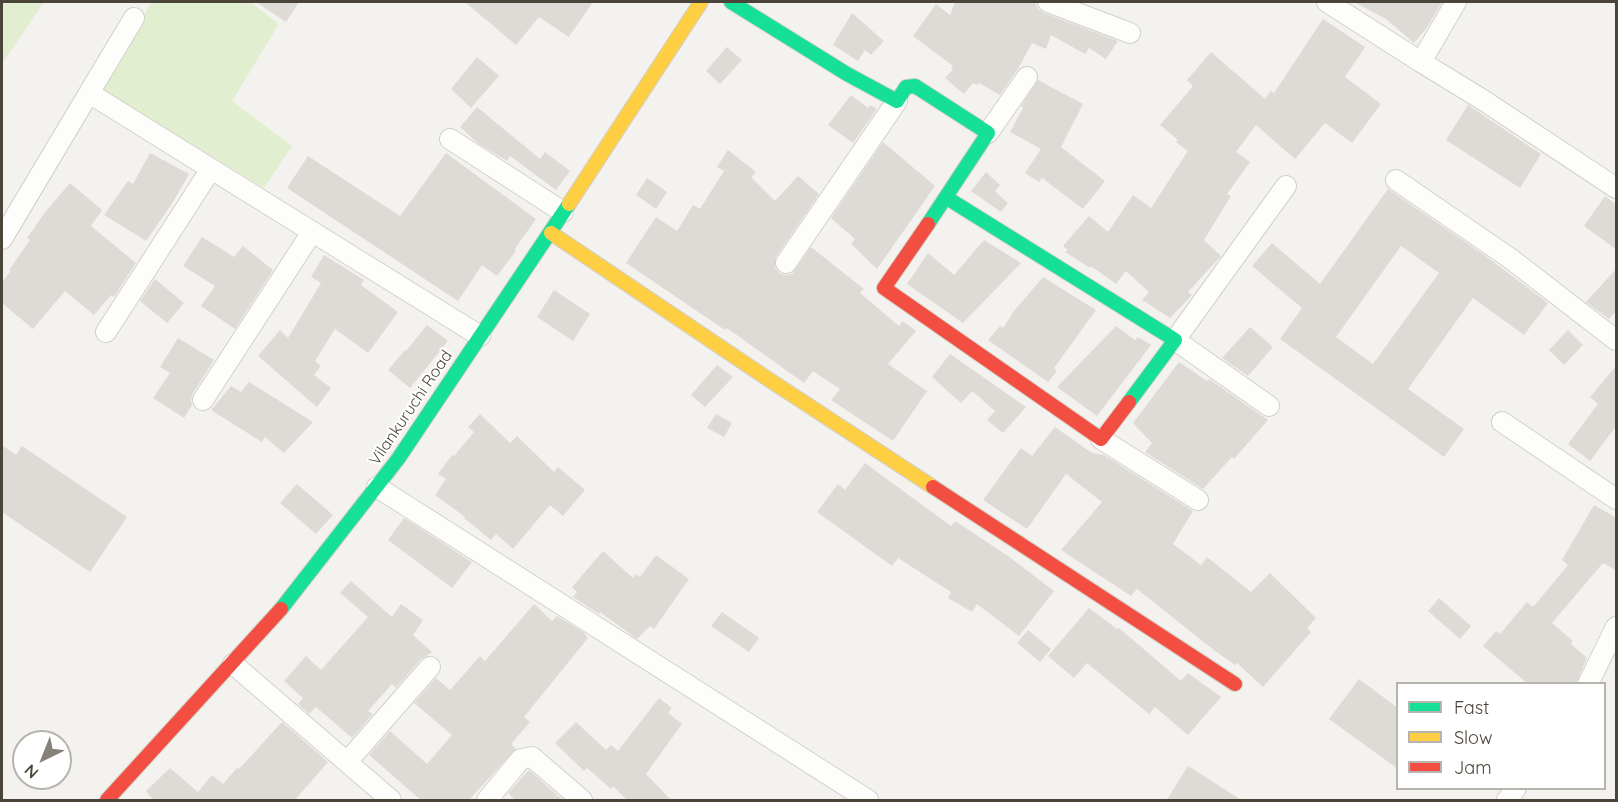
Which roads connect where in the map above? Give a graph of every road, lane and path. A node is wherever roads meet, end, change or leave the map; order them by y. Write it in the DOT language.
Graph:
graph roads {
  1 [pos="701,2"];
  2 [pos="731,2"];
  3 [pos="1048,2"];
  4 [pos="1327,2"];
  5 [pos="1456,2"];
  6 [pos="134,18"];
  7 [pos="1130,33"];
  8 [pos="1421,62"];
  9 [pos="1027,77"];
  10 [pos="89,93"];
  11 [pos="897,101"];
  12 [pos="988,133"];
  13 [pos="450,139"];
  14 [pos="211,169"];
  15 [pos="1396,180"];
  16 [pos="1286,186"];
  17 [pos="1617,188"];
  18 [pos="948,198"];
  19 [pos="563,212"];
  20 [pos="312,232"];
  21 [pos="550,233"];
  22 [pos="2,239"];
  23 [pos="786,263"];
  24 [pos="106,332"];
  25 [pos="480,336"];
  26 [pos="1175,340"];
  27 [pos="1617,340"];
  28 [pos="203,400"];
  29 [pos="1269,406"];
  30 [pos="1502,422"];
  31 [pos="1101,439"];
  32 [pos="376,487"];
  33 [pos="1198,500"];
  34 [pos="1617,500"];
  35 [pos="1617,627"];
  36 [pos="1611,653"];
  37 [pos="233,664"];
  38 [pos="430,667"];
  39 [pos="1589,682"];
  40 [pos="1235,684"];
  41 [pos="347,762"];
  42 [pos="107,801"];
  43 [pos="392,801"];
  44 [pos="487,801"];
  45 [pos="582,801"];
  46 [pos="868,801"];
  1 -- 19 [label="street, Vilankuruchi Road"];
  2 -- 11 [label="street"];
  3 -- 7 [label="street"];
  4 -- 8 [label="street"];
  5 -- 8 [label="street"];
  6 -- 10 [label="street"];
  8 -- 17 [label="street"];
  9 -- 12 [label="street"];
  10 -- 14 [label="street"];
  10 -- 22 [label="street"];
  11 -- 12 [label="street"];
  11 -- 23 [label="street"];
  12 -- 18 [label="street"];
  13 -- 19 [label="street"];
  14 -- 20 [label="street"];
  14 -- 24 [label="street"];
  15 -- 27 [label="street"];
  16 -- 26 [label="street"];
  18 -- 26 [label="street"];
  18 -- 31 [label="street"];
  19 -- 21 [label="street, Vilankuruchi Road"];
  20 -- 25 [label="street"];
  20 -- 28 [label="street"];
  21 -- 25 [label="street, Vilankuruchi Road"];
  21 -- 40 [label="street"];
  25 -- 32 [label="street, Vilankuruchi Road"];
  26 -- 29 [label="street"];
  26 -- 31 [label="street"];
  30 -- 34 [label="street"];
  31 -- 33 [label="street"];
  32 -- 37 [label="street, Vilankuruchi Road"];
  32 -- 46 [label="street"];
  35 -- 36 [label="street"];
  36 -- 39 [label="street"];
  37 -- 41 [label="street"];
  37 -- 42 [label="street, Vilankuruchi Road"];
  38 -- 41 [label="street"];
  41 -- 43 [label="street"];
  44 -- 45 [label="street"];
}
